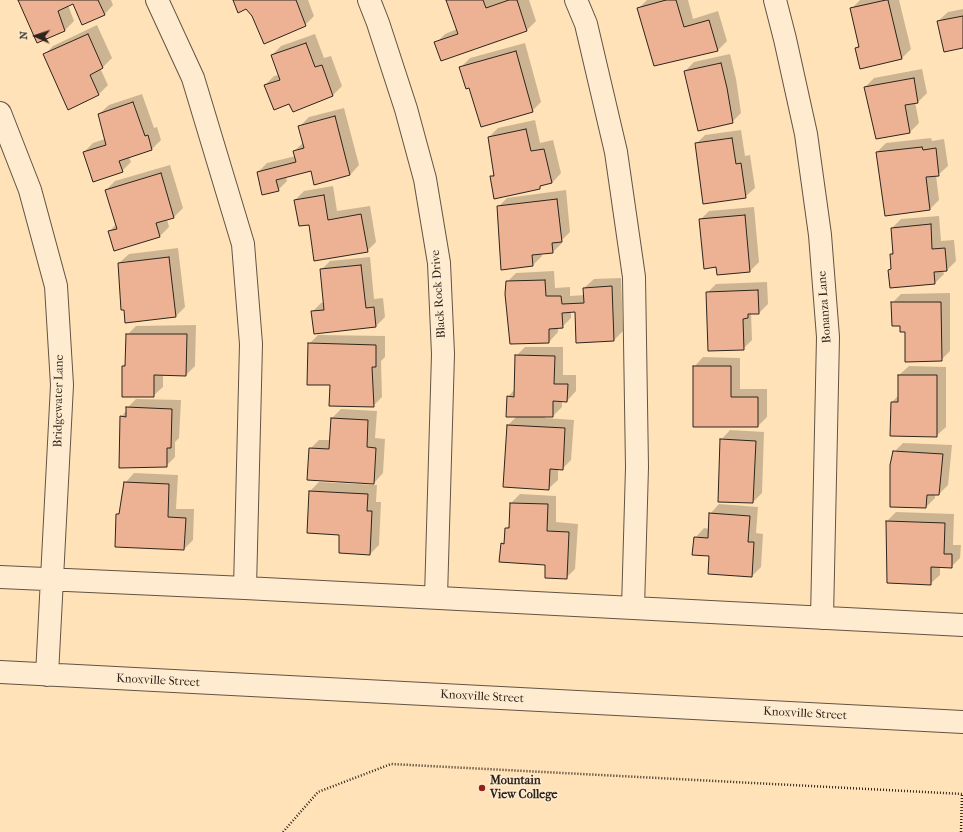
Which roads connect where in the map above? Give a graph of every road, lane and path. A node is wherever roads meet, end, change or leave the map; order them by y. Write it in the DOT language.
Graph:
graph roads {
  1 [pos="157,0"];
  2 [pos="369,0"];
  3 [pos="576,0"];
  4 [pos="775,0"];
  5 [pos="0,112"];
  6 [pos="0,577"];
  7 [pos="52,580"];
  8 [pos="245,588"];
  9 [pos="436,597"];
  10 [pos="633,608"];
  11 [pos="822,618"];
  12 [pos="963,625"];
  13 [pos="0,672"];
  14 [pos="47,675"];
  15 [pos="963,722"];
  16 [pos="962,794"];
  17 [pos="283,832"];
  18 [pos="961,832"];
  1 -- 8 [label="street"];
  2 -- 9 [label="street, Black Rock Drive"];
  3 -- 10 [label="street"];
  4 -- 11 [label="street, Bonanza Lane"];
  5 -- 7 [label="street, Bridgewater Lane"];
  6 -- 7 [label="street"];
  7 -- 8 [label="street"];
  7 -- 14 [label="street, Bridgewater Lane"];
  8 -- 9 [label="street"];
  9 -- 10 [label="street"];
  10 -- 11 [label="street"];
  11 -- 12 [label="street"];
  13 -- 14 [label="street, Knoxville Street"];
  14 -- 15 [label="street, Knoxville Street"];
  16 -- 17 [label="path"];
  16 -- 18 [label="path"];
}
